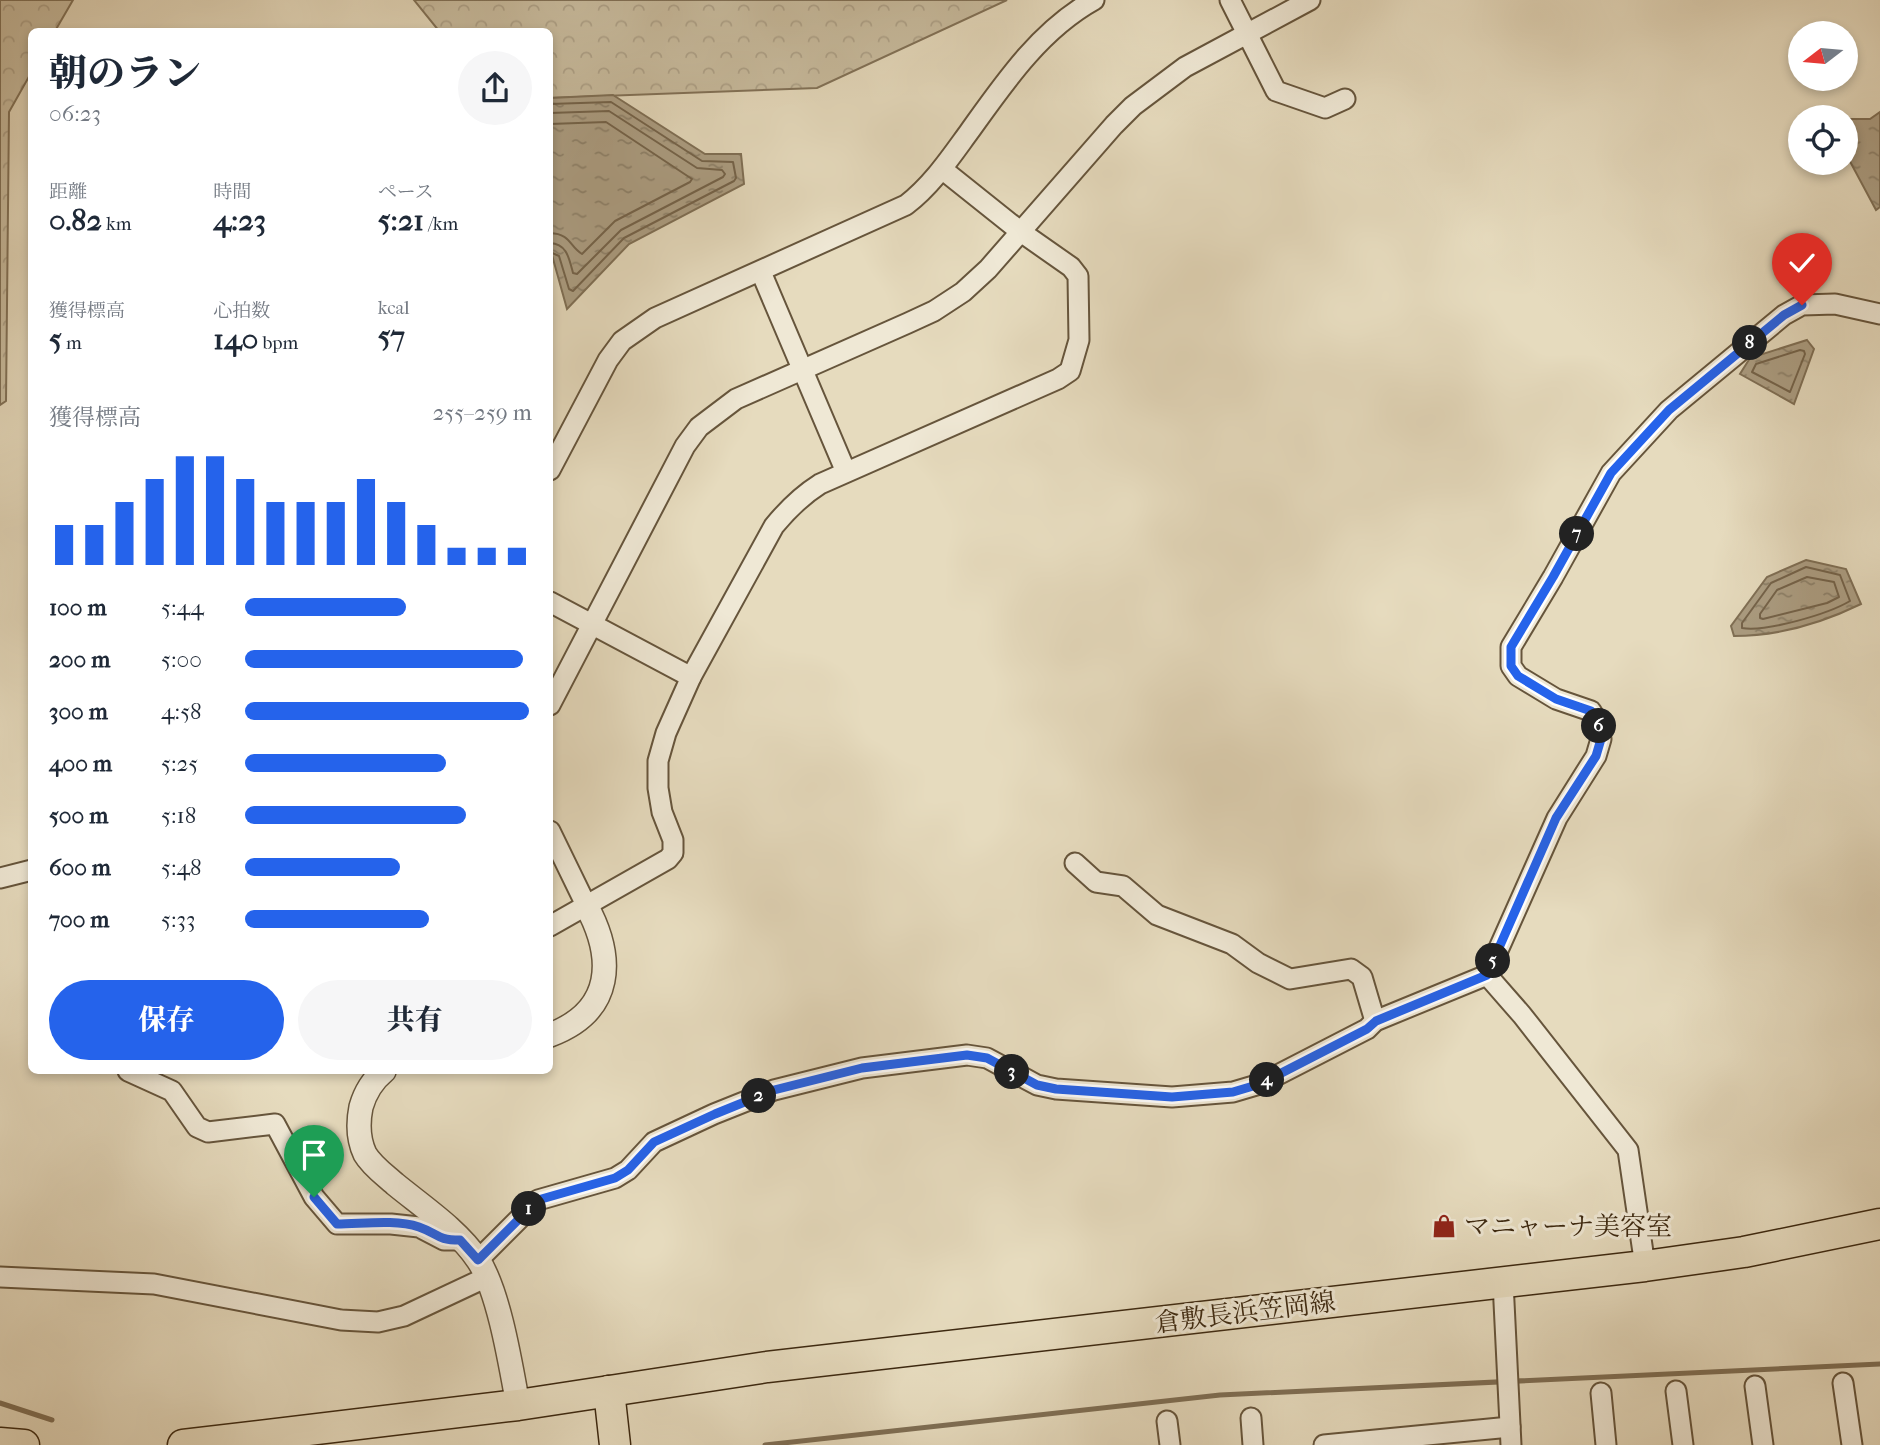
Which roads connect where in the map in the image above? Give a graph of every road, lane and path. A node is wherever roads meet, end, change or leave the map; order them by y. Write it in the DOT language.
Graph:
graph roads {
  1 [pos="1094,0"];
  2 [pos="1230,0"];
  3 [pos="1310,0"];
  4 [pos="1248,33"];
  5 [pos="1345,99"];
  6 [pos="942,169"];
  7 [pos="1021,232"];
  8 [pos="761,272"];
  9 [pos="1880,314"];
  10 [pos="803,369"];
  11 [pos="553,464"];
  12 [pos="846,472"];
  13 [pos="553,604"];
  14 [pos="591,624"];
  15 [pos="691,677"];
  16 [pos="553,699"];
  17 [pos="553,837"];
  18 [pos="1075,863"];
  19 [pos="28,871"];
  20 [pos="0,878"];
  21 [pos="586,905"];
  22 [pos="553,924"];
  23 [pos="1487,975"];
  24 [pos="1376,1021"];
  25 [pos="553,1033"];
  26 [pos="135,1074"];
  27 [pos="381,1074"];
  28 [pos="1880,1224"];
  29 [pos="460,1240"];
  30 [pos="1645,1266"];
  31 [pos="482,1268"];
  32 [pos="0,1277"];
  33 [pos="1503,1282"];
  34 [pos="1843,1383"];
  35 [pos="1755,1387"];
  36 [pos="609,1391"];
  37 [pos="1676,1391"];
  38 [pos="1601,1394"];
  39 [pos="518,1405"];
  40 [pos="1251,1418"];
  41 [pos="1167,1421"];
  42 [pos="1511,1436"];
  43 [pos="1376,1442"];
  44 [pos="0,1443"];
  45 [pos="24,1445"];
  46 [pos="183,1445"];
  47 [pos="615,1445"];
  48 [pos="1170,1445"];
  49 [pos="1253,1445"];
  50 [pos="1324,1445"];
  51 [pos="1606,1445"];
  52 [pos="1683,1445"];
  53 [pos="1763,1445"];
  54 [pos="1852,1445"];
  1 -- 6 [label="street"];
  2 -- 4 [label="street"];
  3 -- 4 [label="street"];
  4 -- 5 [label="street"];
  4 -- 7 [label="street"];
  6 -- 7 [label="street"];
  6 -- 8 [label="street"];
  7 -- 10 [label="street"];
  7 -- 12 [label="street"];
  8 -- 10 [label="street"];
  8 -- 11 [label="street"];
  9 -- 23 [label="street"];
  10 -- 12 [label="street"];
  10 -- 14 [label="street"];
  12 -- 15 [label="street"];
  13 -- 14 [label="street"];
  14 -- 15 [label="street"];
  14 -- 16 [label="street"];
  15 -- 21 [label="street"];
  17 -- 21 [label="street"];
  18 -- 24 [label="street"];
  19 -- 20 [label="street"];
  21 -- 22 [label="street"];
  21 -- 25 [label="street"];
  23 -- 24 [label="street"];
  23 -- 30 [label="street"];
  24 -- 31 [label="street"];
  26 -- 29 [label="street"];
  27 -- 29 [label="street"];
  28 -- 30 [label="main road, 倉敷長浜笠岡線"];
  29 -- 31 [label="street"];
  30 -- 33 [label="main road, 倉敷長浜笠岡線"];
  31 -- 32 [label="street"];
  31 -- 39 [label="street"];
  33 -- 36 [label="main road, 倉敷長浜笠岡線"];
  33 -- 42 [label="street"];
  34 -- 54 [label="street"];
  35 -- 53 [label="street"];
  36 -- 39 [label="main road, 倉敷長浜笠岡線"];
  36 -- 47 [label="main road"];
  37 -- 52 [label="street"];
  38 -- 51 [label="street"];
  39 -- 46 [label="main road, 倉敷長浜笠岡線"];
  40 -- 49 [label="street"];
  41 -- 48 [label="street"];
  42 -- 43 [label="street"];
  43 -- 50 [label="street"];
  44 -- 45 [label="main road"];
}
